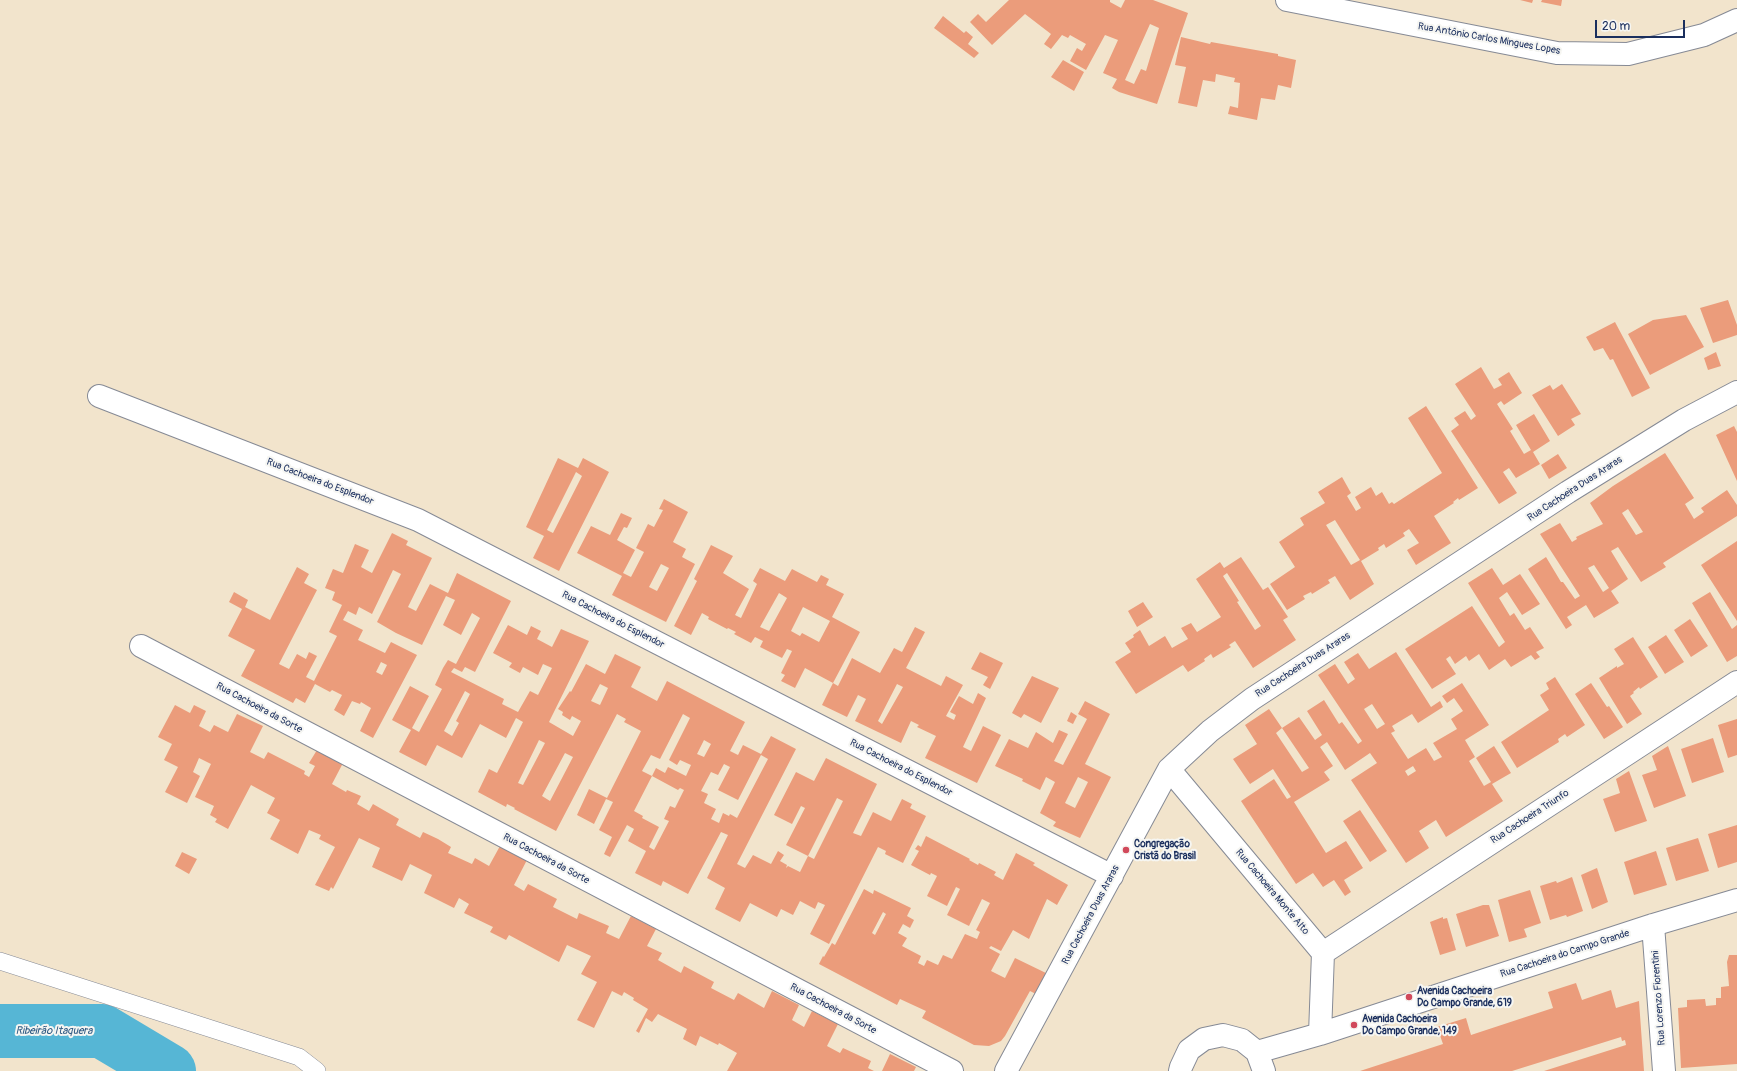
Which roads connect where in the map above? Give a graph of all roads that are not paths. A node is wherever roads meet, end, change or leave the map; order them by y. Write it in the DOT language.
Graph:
graph roads {
  1 [pos="1287,0"];
  2 [pos="1737,20"];
  3 [pos="1737,392"];
  4 [pos="99,396"];
  5 [pos="140,646"];
  6 [pos="1737,682"];
  7 [pos="1170,769"];
  8 [pos="1112,876"];
  9 [pos="1737,900"];
  10 [pos="1653,925"];
  11 [pos="1323,953"];
  12 [pos="0,961"];
  13 [pos="1320,1034"];
  14 [pos="1260,1061"];
  15 [pos="317,1071"];
  16 [pos="952,1071"];
  17 [pos="1006,1071"];
  18 [pos="1180,1071"];
  19 [pos="1664,1071"];
  1 -- 2 [label="street, Rua Antônio Carlos Mingues Lopes"];
  3 -- 7 [label="street, Rua Cachoeira Duas Araras"];
  4 -- 8 [label="street, Rua Cachoeira do Esplendor"];
  5 -- 16 [label="street, Rua Cachoeira da Sorte"];
  6 -- 11 [label="street, Rua Cachoeira Triunfo"];
  7 -- 8 [label="street, Rua Cachoeira Duas Araras"];
  7 -- 11 [label="street, Rua Cachoeira Monte Alto"];
  8 -- 17 [label="street, Rua Cachoeira Duas Araras"];
  9 -- 10 [label="street, Rua Cachoeira do Campo Grande"];
  10 -- 13 [label="street, Rua Cachoeira do Campo Grande"];
  10 -- 19 [label="street, Rua Lorenzo Fiorentini"];
  11 -- 13 [label="street"];
  12 -- 15 [label="lane"];
  13 -- 14 [label="street, Rua Cachoeira do Campo Grande"];
  14 -- 18 [label="street"];
}
